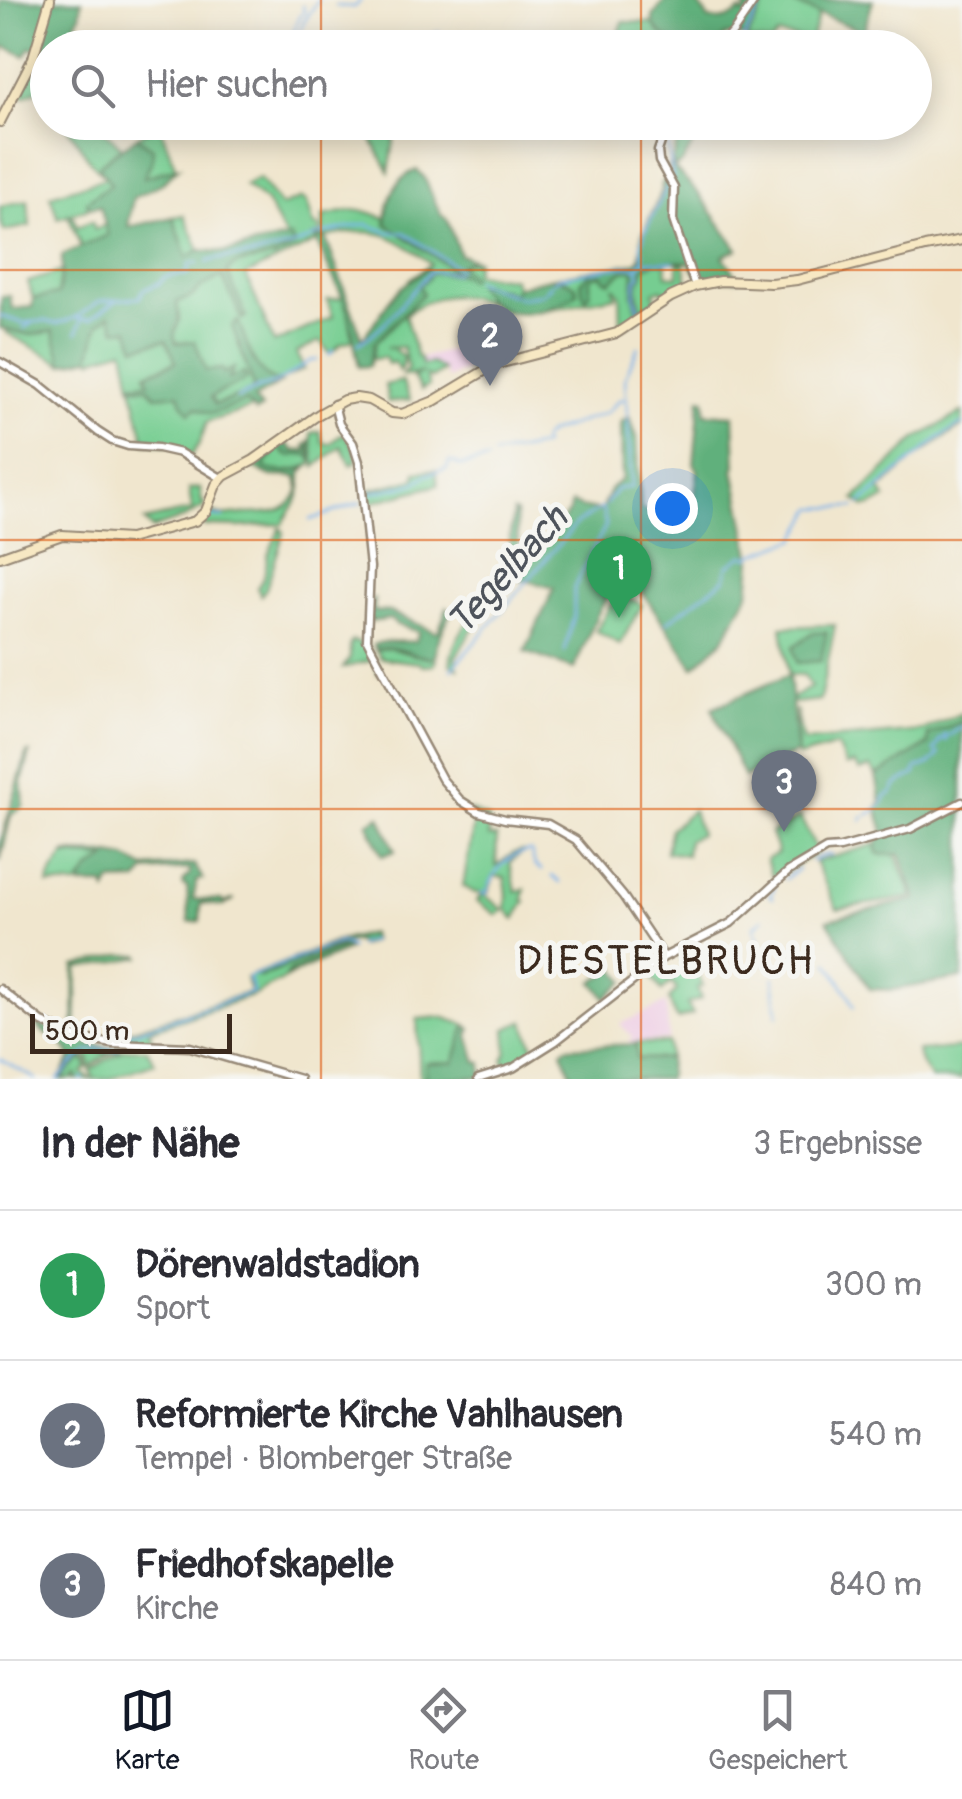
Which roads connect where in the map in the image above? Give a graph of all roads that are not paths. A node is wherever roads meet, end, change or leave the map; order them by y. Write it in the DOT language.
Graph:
graph roads {
  1 [pos="50,0"];
  2 [pos="755,0"];
  3 [pos="41,30"];
  4 [pos="734,30"];
  5 [pos="30,62"];
  6 [pos="0,122"];
  7 [pos="662,140"];
  8 [pos="962,240"];
  9 [pos="694,286"];
  10 [pos="0,362"];
  11 [pos="334,404"];
  12 [pos="221,478"];
  13 [pos="0,558"];
  14 [pos="962,802"];
  15 [pos="664,957"];
  16 [pos="0,989"];
  17 [pos="300,1079"];
  18 [pos="478,1079"];
  1 -- 3 [label="main road"];
  2 -- 4 [label="street"];
  5 -- 6 [label="main road"];
  7 -- 9 [label="street"];
  8 -- 9 [label="main road"];
  9 -- 11 [label="main road"];
  10 -- 12 [label="street"];
  11 -- 12 [label="main road"];
  11 -- 15 [label="street"];
  12 -- 13 [label="main road"];
  14 -- 15 [label="street"];
  15 -- 18 [label="street"];
  16 -- 17 [label="street"];
}
